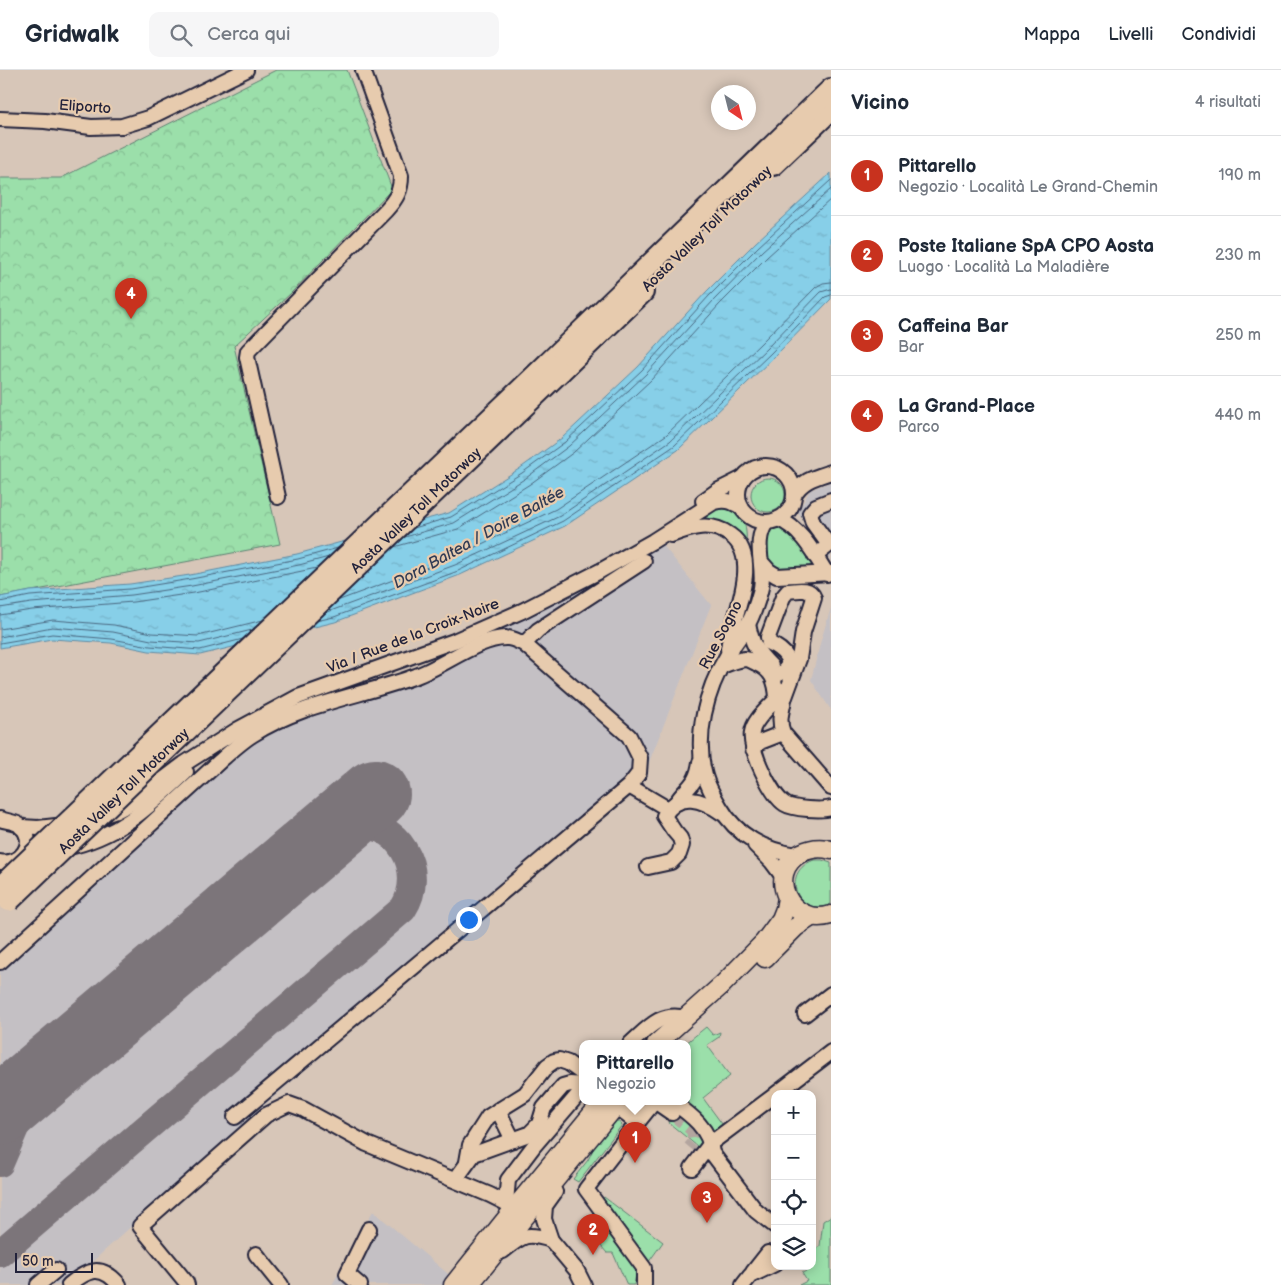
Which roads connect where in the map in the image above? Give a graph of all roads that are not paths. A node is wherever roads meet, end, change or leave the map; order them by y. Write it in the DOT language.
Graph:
graph roads {
  1 [pos="246,70"];
  2 [pos="363,70"];
  3 [pos="831,89"];
  4 [pos="831,110"];
  5 [pos="0,119"];
  6 [pos="554,368"];
  7 [pos="831,472"];
  8 [pos="787,476"];
  9 [pos="743,478"];
  10 [pos="809,479"];
  11 [pos="794,495"];
  12 [pos="278,497"];
  13 [pos="831,500"];
  14 [pos="743,510"];
  15 [pos="773,521"];
  16 [pos="653,541"];
  17 [pos="815,556"];
  18 [pos="622,558"];
  19 [pos="644,562"];
  20 [pos="761,562"];
  21 [pos="829,573"];
  22 [pos="777,576"];
  23 [pos="761,590"];
  24 [pos="748,624"];
  25 [pos="524,644"];
  26 [pos="725,656"];
  27 [pos="779,674"];
  28 [pos="785,697"];
  29 [pos="783,734"];
  30 [pos="215,744"];
  31 [pos="753,749"];
  32 [pos="701,755"];
  33 [pos="629,786"];
  34 [pos="831,788"];
  35 [pos="672,806"];
  36 [pos="831,808"];
  37 [pos="724,814"];
  38 [pos="2,821"];
  39 [pos="21,827"];
  40 [pos="749,839"];
  41 [pos="831,850"];
  42 [pos="24,853"];
  43 [pos="797,855"];
  44 [pos="2,863"];
  45 [pos="648,867"];
  46 [pos="784,878"];
  47 [pos="787,898"];
  48 [pos="3,899"];
  49 [pos="831,915"];
  50 [pos="811,917"];
  51 [pos="0,962"];
  52 [pos="831,994"];
  53 [pos="804,1014"];
  54 [pos="685,1018"];
  55 [pos="634,1040"];
  56 [pos="660,1040"];
  57 [pos="678,1040"];
  58 [pos="831,1052"];
  59 [pos="579,1071"];
  60 [pos="579,1085"];
  61 [pos="780,1090"];
  62 [pos="579,1093"];
  63 [pos="525,1094"];
  64 [pos="771,1097"];
  65 [pos="610,1105"];
  66 [pos="611,1105"];
  67 [pos="614,1105"];
  68 [pos="652,1105"];
  69 [pos="544,1108"];
  70 [pos="672,1108"];
  71 [pos="498,1110"];
  72 [pos="235,1117"];
  73 [pos="637,1123"];
  74 [pos="513,1140"];
  75 [pos="585,1143"];
  76 [pos="711,1143"];
  77 [pos="467,1162"];
  78 [pos="692,1168"];
  79 [pos="443,1175"];
  80 [pos="458,1176"];
  81 [pos="508,1180"];
  82 [pos="509,1206"];
  83 [pos="774,1225"];
  84 [pos="369,1229"];
  85 [pos="551,1240"];
  86 [pos="256,1254"];
  87 [pos="771,1258"];
  88 [pos="485,1266"];
  89 [pos="652,1266"];
  90 [pos="56,1270"];
  91 [pos="344,1280"];
  92 [pos="747,1280"];
  93 [pos="647,1284"];
  94 [pos="38,1285"];
  95 [pos="69,1285"];
  96 [pos="119,1285"];
  97 [pos="187,1285"];
  98 [pos="282,1285"];
  99 [pos="360,1285"];
  100 [pos="453,1285"];
  101 [pos="470,1285"];
  102 [pos="584,1285"];
  1 -- 5 [label="street, Eliporto"];
  2 -- 12 [label="street"];
  3 -- 6 [label="highway, Aosta Valley Toll Motorway"];
  4 -- 6 [label="highway, Aosta Valley Toll Motorway"];
  6 -- 48 [label="highway, Aosta Valley Toll Motorway, bridge"];
  7 -- 10 [label="street"];
  8 -- 9 [label="street"];
  8 -- 10 [label="street"];
  8 -- 11 [label="street"];
  9 -- 14 [label="street"];
  9 -- 18 [label="street, Via / Rue de la Croix-Noire"];
  10 -- 11 [label="street"];
  11 -- 15 [label="street"];
  13 -- 17 [label="street"];
  14 -- 15 [label="street"];
  14 -- 16 [label="street, Via / Rue de la Croix-Noire"];
  14 -- 26 [label="street, Rue Sogno"];
  15 -- 17 [label="street"];
  15 -- 20 [label="street, Rue Sogno"];
  16 -- 18 [label="street, Via / Rue de la Croix-Noire"];
  16 -- 26 [label="street"];
  17 -- 21 [label="street"];
  18 -- 30 [label="street, Via / Rue de la Croix-Noire"];
  19 -- 25 [label="street"];
  20 -- 22 [label="street"];
  20 -- 23 [label="street, Rue Sogno"];
  21 -- 22 [label="street"];
  22 -- 23 [label="street"];
  23 -- 24 [label="street, Rue Sogno"];
  24 -- 26 [label="street, Rue Sogno"];
  24 -- 27 [label="street"];
  25 -- 33 [label="street"];
  25 -- 51 [label="street"];
  26 -- 31 [label="street"];
  26 -- 32 [label="street, Rue Sogno"];
  27 -- 28 [label="street"];
  27 -- 28 [label="street"];
  28 -- 29 [label="street"];
  29 -- 31 [label="street"];
  29 -- 34 [label="street"];
  30 -- 39 [label="street, Via / Rue de la Croix-Noire"];
  30 -- 42 [label="street, Via / Rue de la Croix-Noire"];
  31 -- 36 [label="street"];
  32 -- 35 [label="street"];
  32 -- 37 [label="street, Rue Sogno"];
  33 -- 35 [label="street"];
  33 -- 72 [label="street"];
  35 -- 37 [label="street"];
  35 -- 45 [label="street"];
  37 -- 40 [label="street, Rue Sogno"];
  38 -- 39 [label="street"];
  39 -- 42 [label="street"];
  40 -- 43 [label="street, Rue Sogno"];
  40 -- 46 [label="street, Rue Sogno"];
  41 -- 43 [label="main road"];
  42 -- 44 [label="street"];
  43 -- 46 [label="main road"];
  46 -- 47 [label="main road"];
  47 -- 50 [label="main road"];
  47 -- 54 [label="main road"];
  49 -- 50 [label="main road"];
  50 -- 57 [label="main road"];
  52 -- 53 [label="street"];
  54 -- 55 [label="street"];
  54 -- 56 [label="main road"];
  58 -- 61 [label="street"];
  59 -- 63 [label="street"];
  60 -- 69 [label="street"];
  62 -- 81 [label="street"];
  63 -- 69 [label="street"];
  63 -- 71 [label="street"];
  64 -- 76 [label="street"];
  65 -- 82 [label="main road"];
  66 -- 75 [label="main road"];
  67 -- 73 [label="street"];
  68 -- 73 [label="street"];
  69 -- 74 [label="street"];
  70 -- 76 [label="street"];
  71 -- 74 [label="street"];
  71 -- 77 [label="street"];
  73 -- 93 [label="street"];
  74 -- 77 [label="street"];
  75 -- 85 [label="street"];
  75 -- 88 [label="main road"];
  76 -- 78 [label="street"];
  76 -- 83 [label="street"];
  77 -- 80 [label="street"];
  79 -- 80 [label="street"];
  79 -- 82 [label="street"];
  79 -- 97 [label="street"];
  80 -- 81 [label="street"];
  81 -- 82 [label="street"];
  82 -- 100 [label="main road"];
  84 -- 91 [label="street"];
  85 -- 88 [label="street"];
  85 -- 102 [label="street"];
  86 -- 98 [label="street"];
  87 -- 92 [label="street"];
  88 -- 101 [label="main road"];
  89 -- 93 [label="street"];
  90 -- 94 [label="street"];
  91 -- 99 [label="street"];
  95 -- 96 [label="street"];
}
